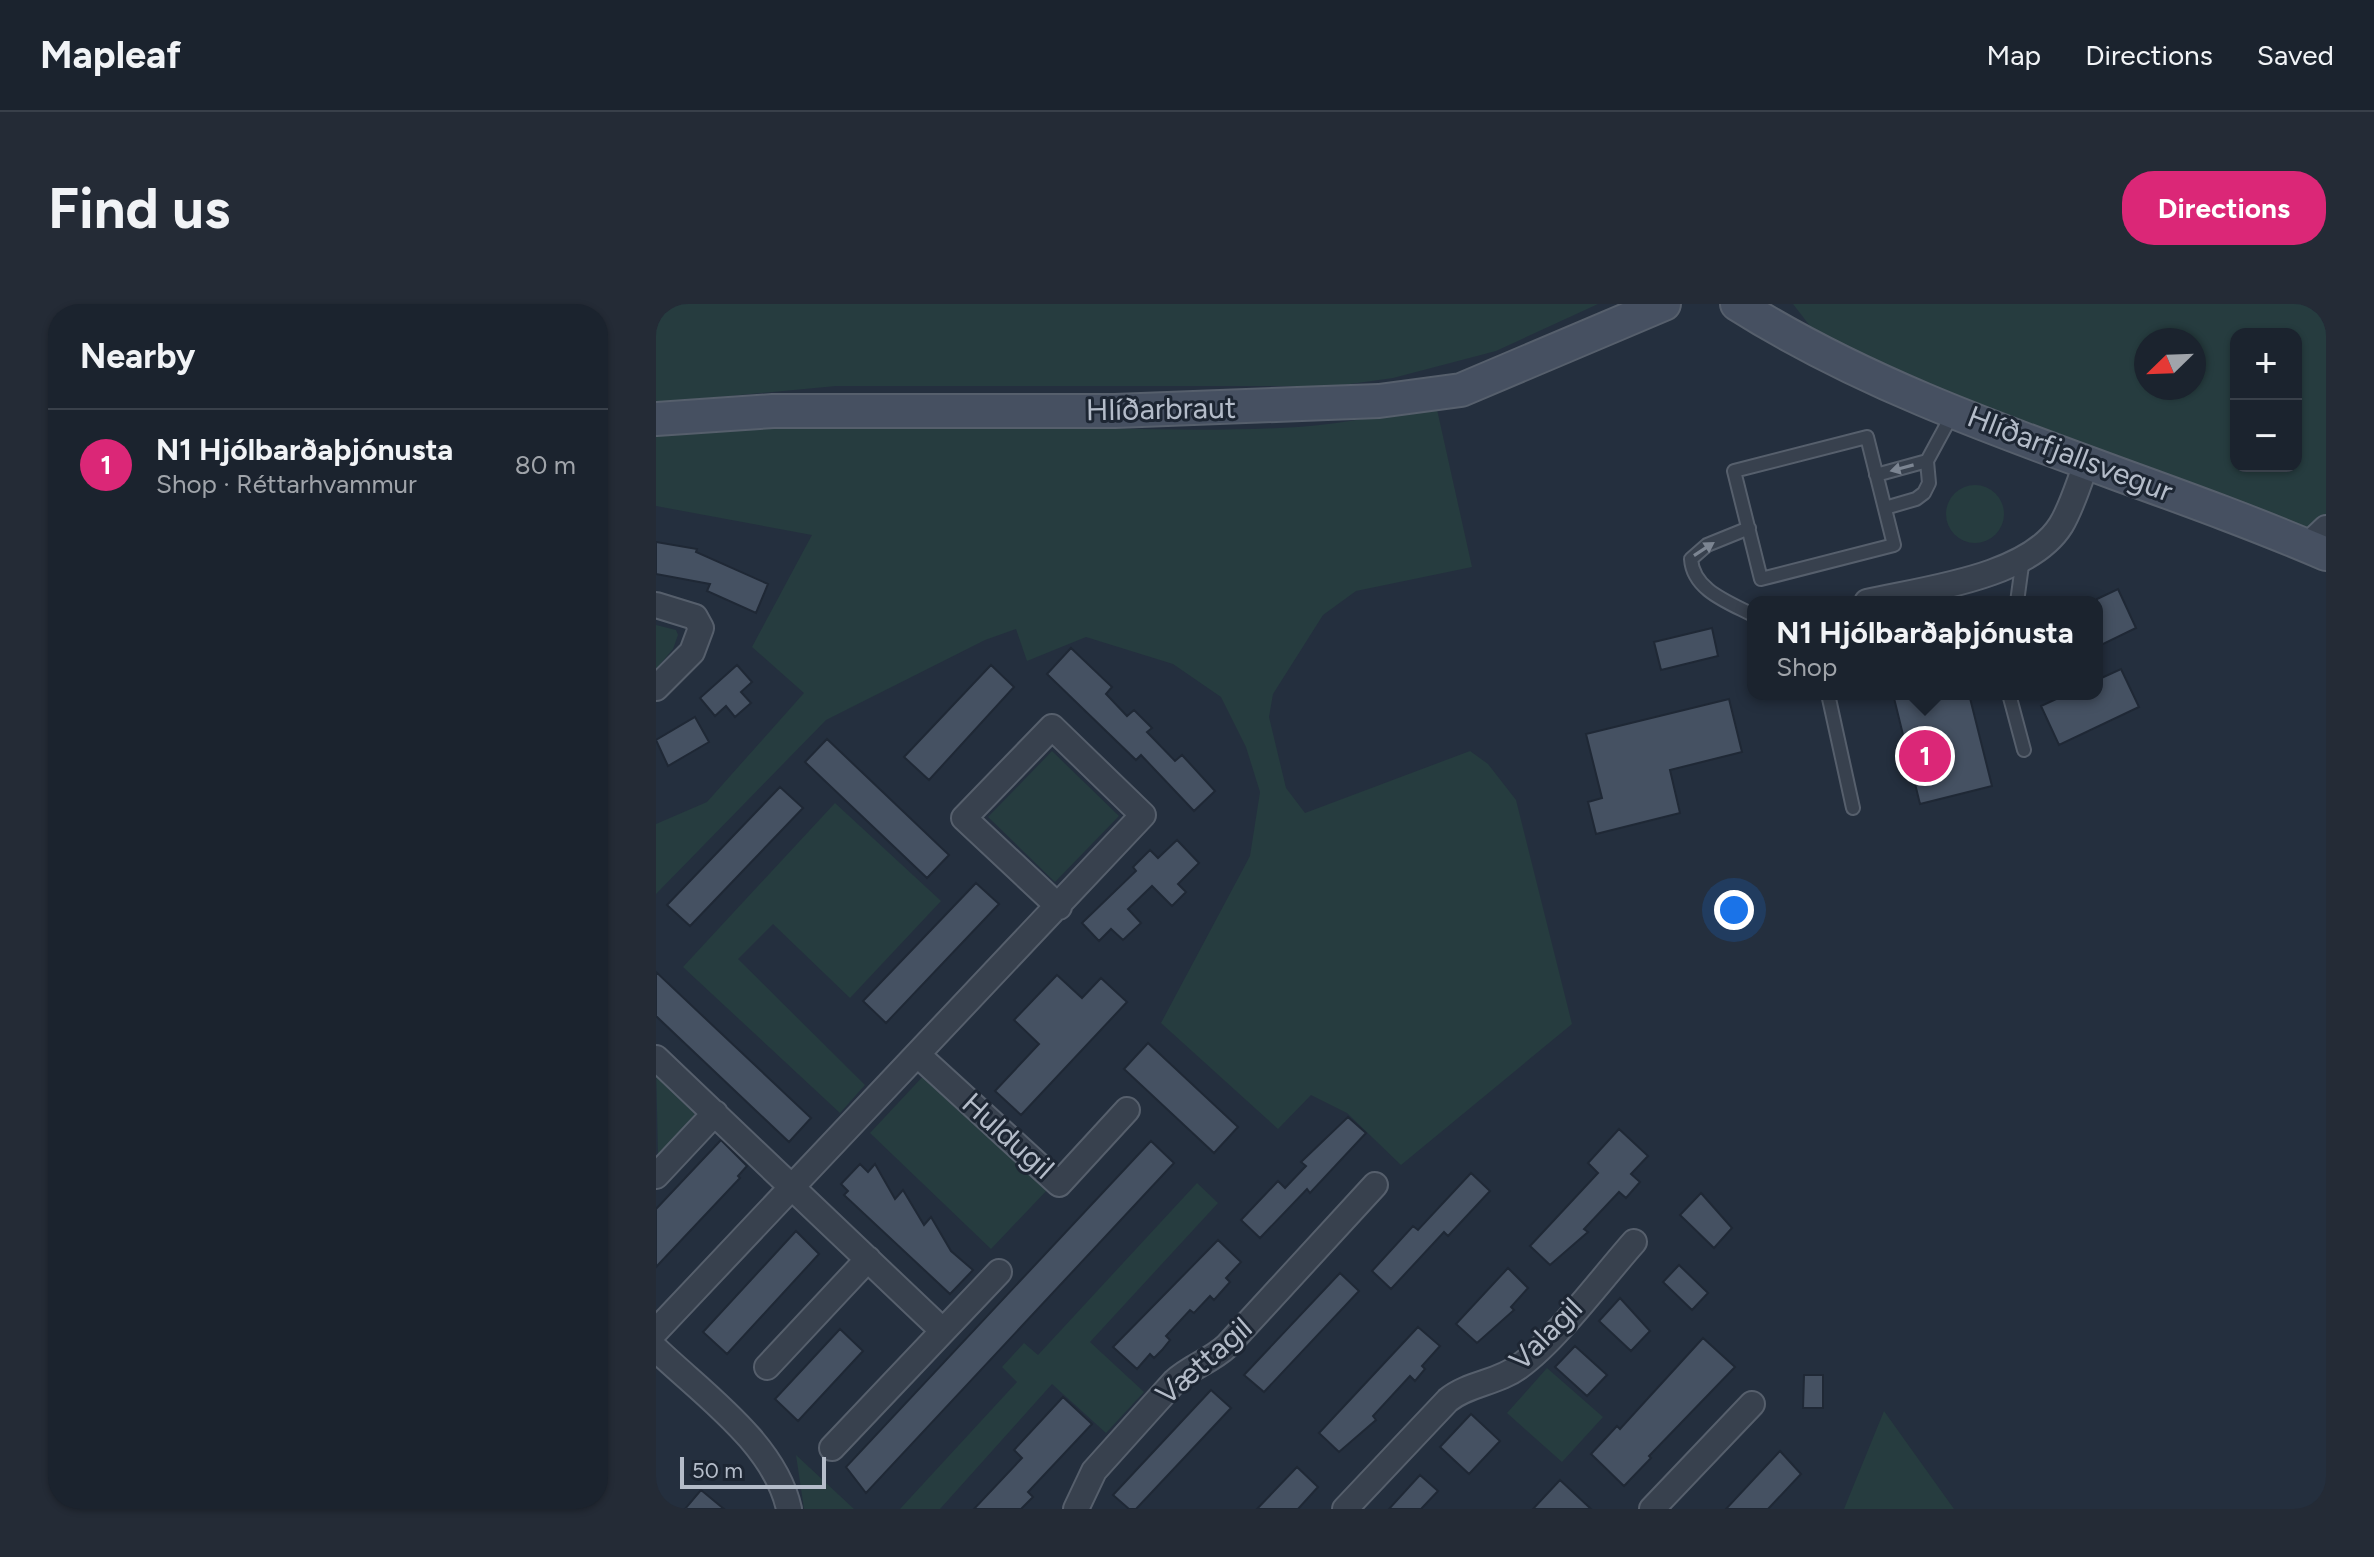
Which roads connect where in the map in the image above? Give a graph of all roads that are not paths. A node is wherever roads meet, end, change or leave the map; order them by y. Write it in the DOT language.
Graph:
graph roads {
  1 [pos="1737,304"];
  2 [pos="1783,304"];
  3 [pos="1656,305"];
  4 [pos="1817,347"];
  5 [pos="1955,410"];
  6 [pos="656,419"];
  7 [pos="1927,461"];
  8 [pos="2087,462"];
  9 [pos="1876,475"];
  10 [pos="1885,508"];
  11 [pos="1749,528"];
  12 [pos="2320,542"];
  13 [pos="2023,558"];
  14 [pos="1892,596"];
  15 [pos="2018,596"];
  16 [pos="656,605"];
  17 [pos="1747,612"];
  18 [pos="656,688"];
  19 [pos="1829,700"];
  20 [pos="2011,700"];
  21 [pos="2024,750"];
  22 [pos="1853,808"];
  23 [pos="1059,907"];
  24 [pos="918,1055"];
  25 [pos="656,1058"];
  26 [pos="1127,1110"];
  27 [pos="715,1113"];
  28 [pos="656,1176"];
  29 [pos="1375,1185"];
  30 [pos="793,1187"];
  31 [pos="1634,1242"];
  32 [pos="868,1259"];
  33 [pos="999,1272"];
  34 [pos="656,1331"];
  35 [pos="943,1331"];
  36 [pos="656,1349"];
  37 [pos="767,1367"];
  38 [pos="1752,1404"];
  39 [pos="832,1448"];
  40 [pos="789,1509"];
  41 [pos="1076,1509"];
  42 [pos="1345,1509"];
  43 [pos="1652,1509"];
  1 -- 4 [label="main road, Hlíðarfjallsvegur"];
  2 -- 4 [label="main road, Hlíðarfjallsvegur"];
  3 -- 6 [label="main road, Hlíðarbraut"];
  4 -- 5 [label="main road, Hlíðarfjallsvegur"];
  5 -- 7 [label="lane"];
  5 -- 8 [label="main road, Hlíðarfjallsvegur"];
  7 -- 9 [label="lane, one-way"];
  7 -- 10 [label="lane"];
  8 -- 12 [label="main road, Hlíðarfjallsvegur"];
  8 -- 13 [label="street"];
  9 -- 10 [label="lane"];
  9 -- 11 [label="lane"];
  10 -- 11 [label="lane"];
  17 -- 11 [label="lane, one-way"];
  13 -- 14 [label="street"];
  13 -- 15 [label="lane"];
  16 -- 18 [label="street"];
  19 -- 22 [label="lane"];
  20 -- 21 [label="lane"];
  23 -- 23 [label="street"];
  23 -- 24 [label="street"];
  24 -- 26 [label="street, Huldugil"];
  24 -- 30 [label="street"];
  25 -- 27 [label="street"];
  27 -- 28 [label="street"];
  27 -- 30 [label="street"];
  29 -- 41 [label="street, Vættagil"];
  30 -- 32 [label="street"];
  30 -- 34 [label="street"];
  31 -- 42 [label="street, Valagil"];
  32 -- 35 [label="street"];
  32 -- 37 [label="street"];
  33 -- 35 [label="street"];
  35 -- 39 [label="street"];
  36 -- 40 [label="street"];
  38 -- 43 [label="street"];
}
